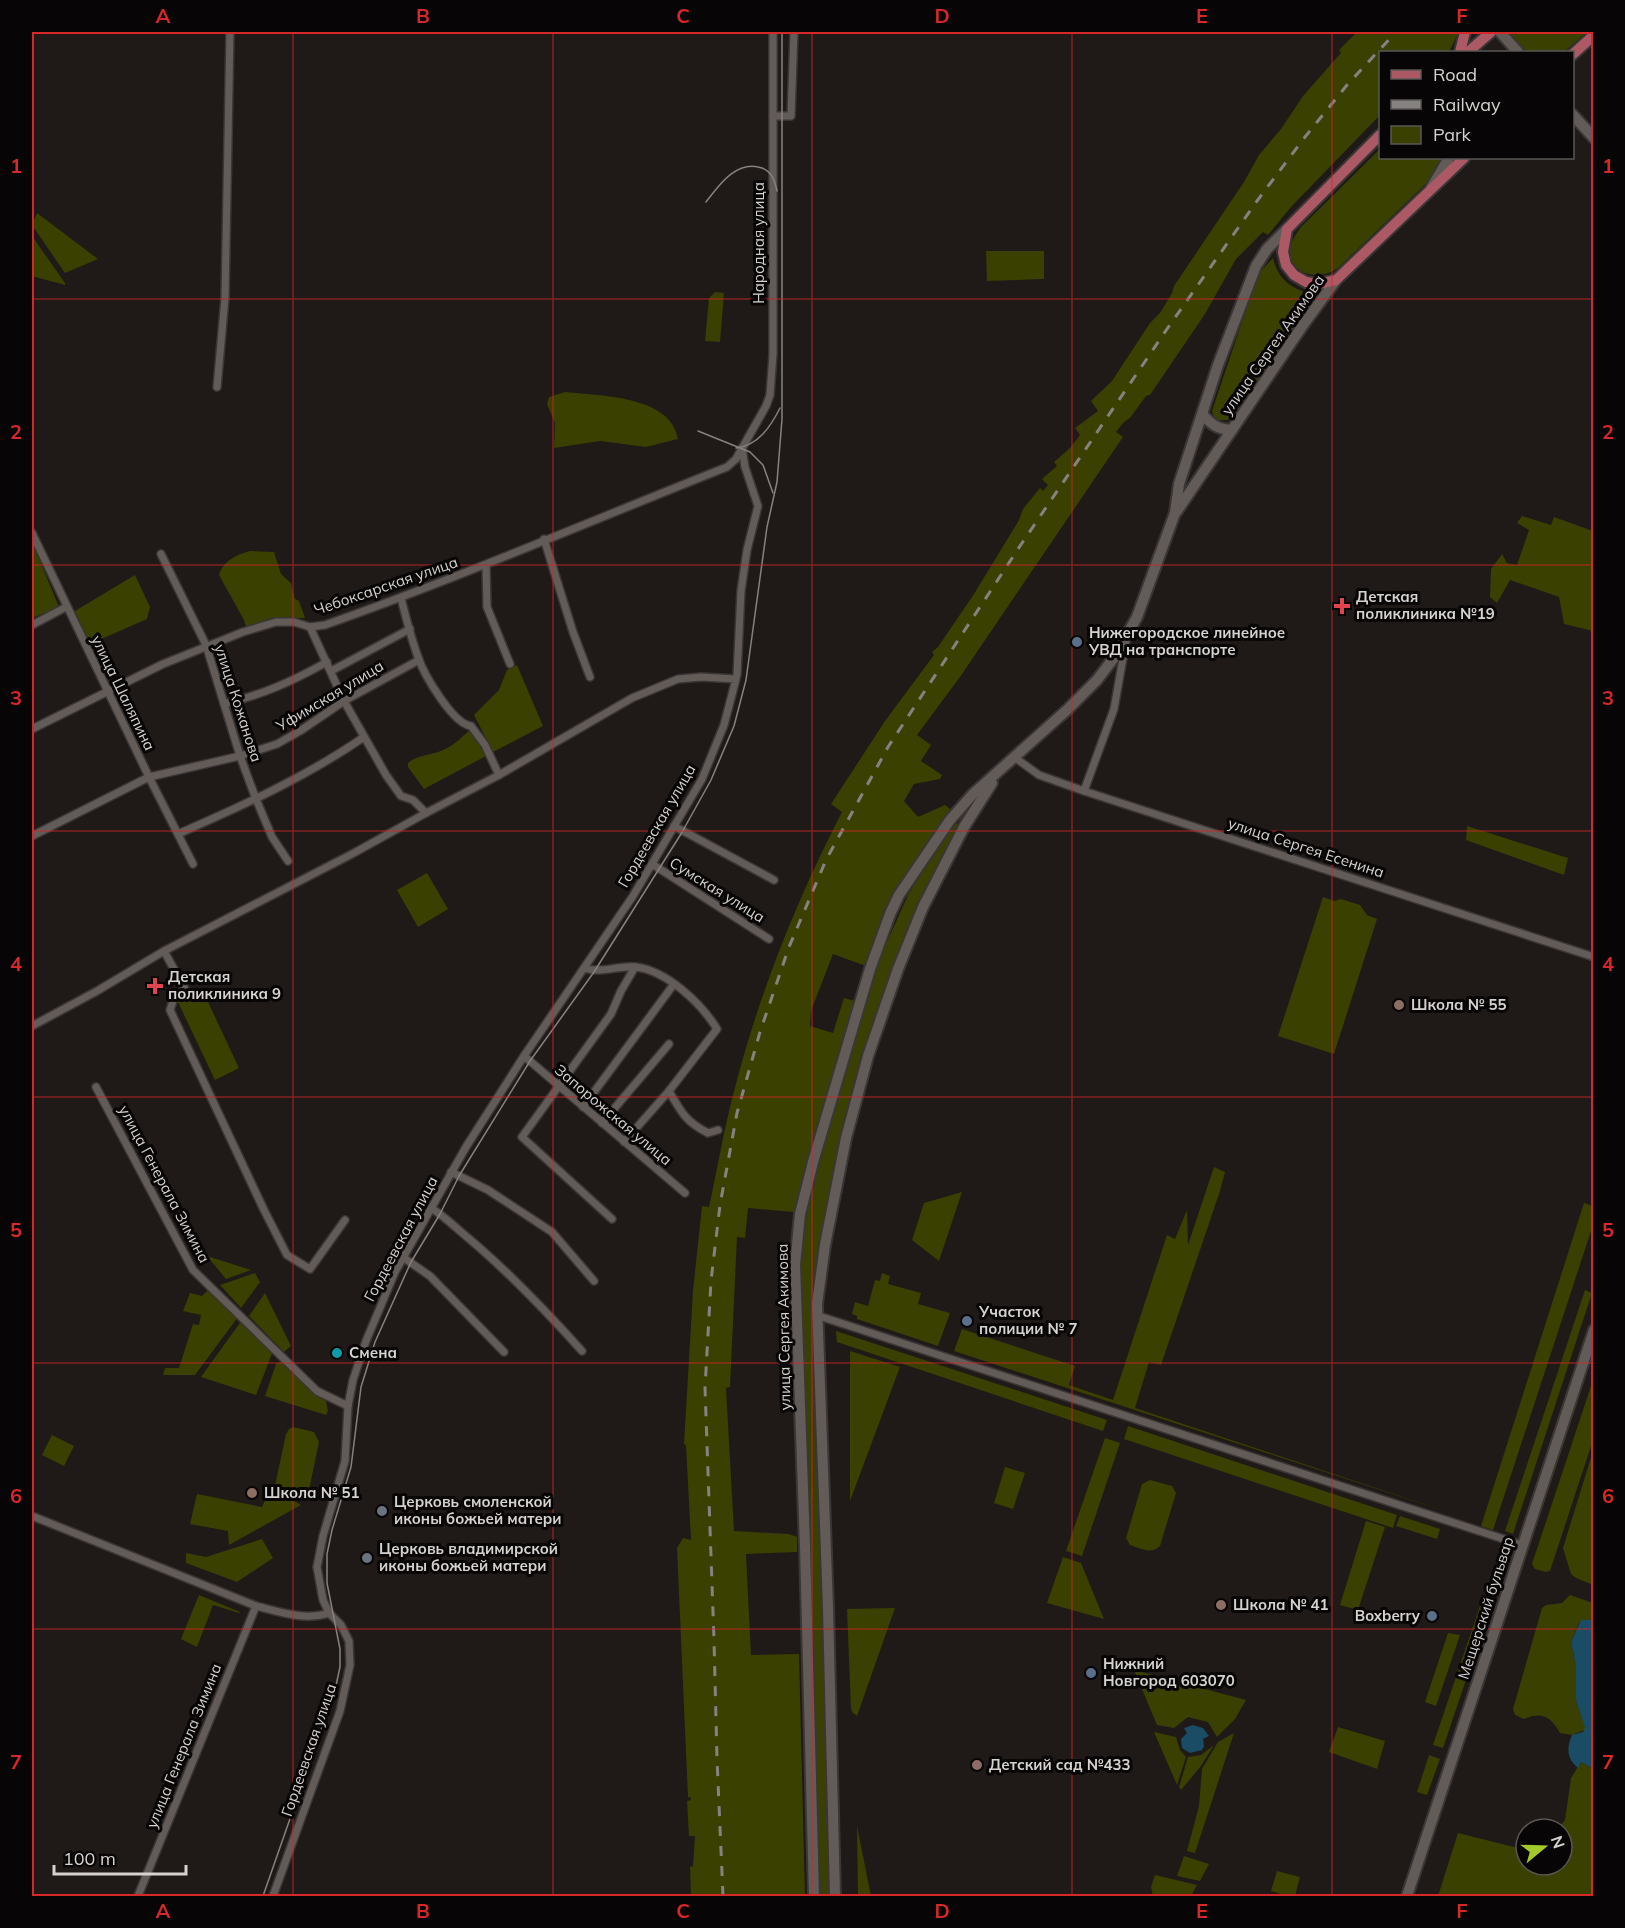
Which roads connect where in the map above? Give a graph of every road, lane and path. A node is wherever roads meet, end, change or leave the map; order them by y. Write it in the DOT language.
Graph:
graph roads {
  1 [pos="230,32"];
  2 [pos="773,32"];
  3 [pos="794,32"];
  4 [pos="1465,32"];
  5 [pos="1491,32"];
  6 [pos="1500,32"];
  7 [pos="1593,35"];
  8 [pos="1460,51"];
  9 [pos="1469,51"];
  10 [pos="1517,51"];
  11 [pos="1574,53"];
  12 [pos="773,116"];
  13 [pos="1574,116"];
  14 [pos="1379,136"];
  15 [pos="1593,138"];
  16 [pos="1448,159"];
  17 [pos="1463,159"];
  18 [pos="1430,190"];
  19 [pos="1287,229"];
  20 [pos="1336,280"];
  21 [pos="217,387"];
  22 [pos="1203,415"];
  23 [pos="1232,430"];
  24 [pos="742,447"];
  25 [pos="1175,513"];
  26 [pos="32,533"];
  27 [pos="544,539"];
  28 [pos="161,554"];
  29 [pos="486,565"];
  30 [pos="401,598"];
  31 [pos="66,607"];
  32 [pos="32,625"];
  33 [pos="310,627"];
  34 [pos="410,629"];
  35 [pos="1127,638"];
  36 [pos="207,645"];
  37 [pos="418,660"];
  38 [pos="327,662"];
  39 [pos="510,664"];
  40 [pos="332,671"];
  41 [pos="590,677"];
  42 [pos="736,677"];
  43 [pos="107,691"];
  44 [pos="344,701"];
  45 [pos="224,704"];
  46 [pos="32,729"];
  47 [pos="364,737"];
  48 [pos="240,756"];
  49 [pos="1014,757"];
  50 [pos="999,773"];
  51 [pos="499,775"];
  52 [pos="149,777"];
  53 [pos="1084,791"];
  54 [pos="256,799"];
  55 [pos="426,813"];
  56 [pos="952,817"];
  57 [pos="674,826"];
  58 [pos="964,826"];
  59 [pos="178,834"];
  60 [pos="32,836"];
  61 [pos="288,861"];
  62 [pos="193,864"];
  63 [pos="652,864"];
  64 [pos="774,880"];
  65 [pos="769,939"];
  66 [pos="164,951"];
  67 [pos="1593,957"];
  68 [pos="635,967"];
  69 [pos="584,968"];
  70 [pos="674,984"];
  71 [pos="32,1026"];
  72 [pos="669,1044"];
  73 [pos="524,1056"];
  74 [pos="557,1086"];
  75 [pos="96,1087"];
  76 [pos="669,1091"];
  77 [pos="583,1107"];
  78 [pos="602,1123"];
  79 [pos="718,1130"];
  80 [pos="624,1142"];
  81 [pos="451,1172"];
  82 [pos="685,1193"];
  83 [pos="430,1208"];
  84 [pos="612,1219"];
  85 [pos="345,1220"];
  86 [pos="404,1258"];
  87 [pos="594,1281"];
  88 [pos="816,1315"];
  89 [pos="1593,1330"];
  90 [pos="504,1352"];
  91 [pos="582,1352"];
  92 [pos="348,1406"];
  93 [pos="32,1516"];
  94 [pos="1522,1545"];
  95 [pos="256,1606"];
  96 [pos="329,1613"];
  97 [pos="138,1896"];
  98 [pos="273,1896"];
  99 [pos="814,1896"];
  100 [pos="835,1896"];
  101 [pos="1407,1896"];
  1 -- 21 [label="street"];
  2 -- 12 [label="street, Народная улица"];
  3 -- 12 [label="street"];
  4 -- 8 [label="main road"];
  5 -- 9 [label="main road"];
  6 -- 10 [label="main road"];
  7 -- 11 [label="main road"];
  12 -- 24 [label="street, Народная улица"];
  13 -- 15 [label="main road"];
  14 -- 19 [label="main road, улица Сергея Акимова"];
  16 -- 18 [label="main road"];
  17 -- 18 [label="main road, улица Сергея Акимова"];
  18 -- 20 [label="main road, улица Сергея Акимова"];
  19 -- 20 [label="main road"];
  19 -- 22 [label="main road, улица Сергея Акимова"];
  20 -- 23 [label="main road, улица Сергея Акимова"];
  22 -- 23 [label="main road"];
  22 -- 25 [label="main road, улица Сергея Акимова"];
  23 -- 25 [label="main road, улица Сергея Акимова"];
  24 -- 27 [label="street, Чебоксарская улица"];
  24 -- 42 [label="street, Гордеевская улица"];
  25 -- 35 [label="main road, улица Сергея Акимова"];
  26 -- 31 [label="street, улица Шаляпина"];
  27 -- 29 [label="street, Чебоксарская улица"];
  27 -- 41 [label="street"];
  28 -- 36 [label="street, улица Кожанова"];
  29 -- 30 [label="street, Чебоксарская улица"];
  29 -- 39 [label="street"];
  30 -- 33 [label="street, Чебоксарская улица"];
  30 -- 34 [label="street"];
  31 -- 32 [label="street"];
  31 -- 43 [label="street, улица Шаляпина"];
  33 -- 36 [label="street, Чебоксарская улица"];
  33 -- 38 [label="street"];
  34 -- 37 [label="street"];
  34 -- 40 [label="street"];
  35 -- 49 [label="main road, улица Сергея Акимова"];
  35 -- 53 [label="street"];
  36 -- 43 [label="street, Чебоксарская улица"];
  36 -- 45 [label="street, улица Кожанова"];
  37 -- 44 [label="street, Уфимская улица"];
  37 -- 51 [label="street"];
  38 -- 40 [label="street"];
  38 -- 45 [label="street"];
  40 -- 44 [label="street"];
  42 -- 51 [label="street"];
  42 -- 57 [label="street, Гордеевская улица"];
  43 -- 46 [label="street, Чебоксарская улица"];
  43 -- 52 [label="street, улица Шаляпина"];
  44 -- 47 [label="street"];
  44 -- 48 [label="street, Уфимская улица"];
  45 -- 48 [label="street, улица Кожанова"];
  47 -- 54 [label="street"];
  47 -- 55 [label="street"];
  48 -- 52 [label="street, Уфимская улица"];
  48 -- 54 [label="street, улица Кожанова"];
  49 -- 50 [label="main road, улица Сергея Акимова"];
  49 -- 53 [label="street, улица Сергея Есенина"];
  50 -- 56 [label="main road, улица Сергея Акимова"];
  50 -- 58 [label="main road, улица Сергея Акимова"];
  51 -- 55 [label="street"];
  52 -- 59 [label="street, улица Шаляпина"];
  52 -- 60 [label="street, Уфимская улица"];
  53 -- 67 [label="street, улица Сергея Есенина"];
  54 -- 59 [label="street"];
  54 -- 61 [label="street, улица Кожанова"];
  55 -- 66 [label="street"];
  56 -- 58 [label="main road"];
  56 -- 99 [label="main road, улица Сергея Акимова"];
  57 -- 63 [label="street, Гордеевская улица"];
  57 -- 64 [label="street"];
  58 -- 88 [label="main road, улица Сергея Акимова"];
  59 -- 62 [label="street, улица Шаляпина"];
  63 -- 65 [label="street, Сумская улица"];
  63 -- 69 [label="street, Гордеевская улица"];
  66 -- 71 [label="street"];
  66 -- 85 [label="street"];
  68 -- 69 [label="street"];
  68 -- 70 [label="street"];
  68 -- 74 [label="street"];
  69 -- 73 [label="street, Гордеевская улица"];
  70 -- 76 [label="street"];
  70 -- 77 [label="street"];
  72 -- 78 [label="street"];
  73 -- 74 [label="street, Запорожская улица"];
  73 -- 81 [label="street, Гордеевская улица"];
  74 -- 77 [label="street, Запорожская улица"];
  74 -- 84 [label="street"];
  75 -- 92 [label="street, улица Генерала Зимина"];
  76 -- 79 [label="street"];
  76 -- 80 [label="street"];
  77 -- 78 [label="street, Запорожская улица"];
  78 -- 80 [label="street, Запорожская улица"];
  80 -- 82 [label="street, Запорожская улица"];
  81 -- 83 [label="street, Гордеевская улица"];
  81 -- 87 [label="street"];
  83 -- 86 [label="street, Гордеевская улица"];
  83 -- 91 [label="street"];
  86 -- 90 [label="street"];
  86 -- 92 [label="street, Гордеевская улица"];
  88 -- 94 [label="street"];
  88 -- 100 [label="main road, улица Сергея Акимова"];
  89 -- 94 [label="main road, Мещерский бульвар"];
  92 -- 96 [label="street, Гордеевская улица"];
  93 -- 95 [label="street"];
  94 -- 101 [label="main road, Мещерский бульвар"];
  95 -- 96 [label="street"];
  95 -- 97 [label="street, улица Генерала Зимина"];
  96 -- 98 [label="street, Гордеевская улица"];
}
